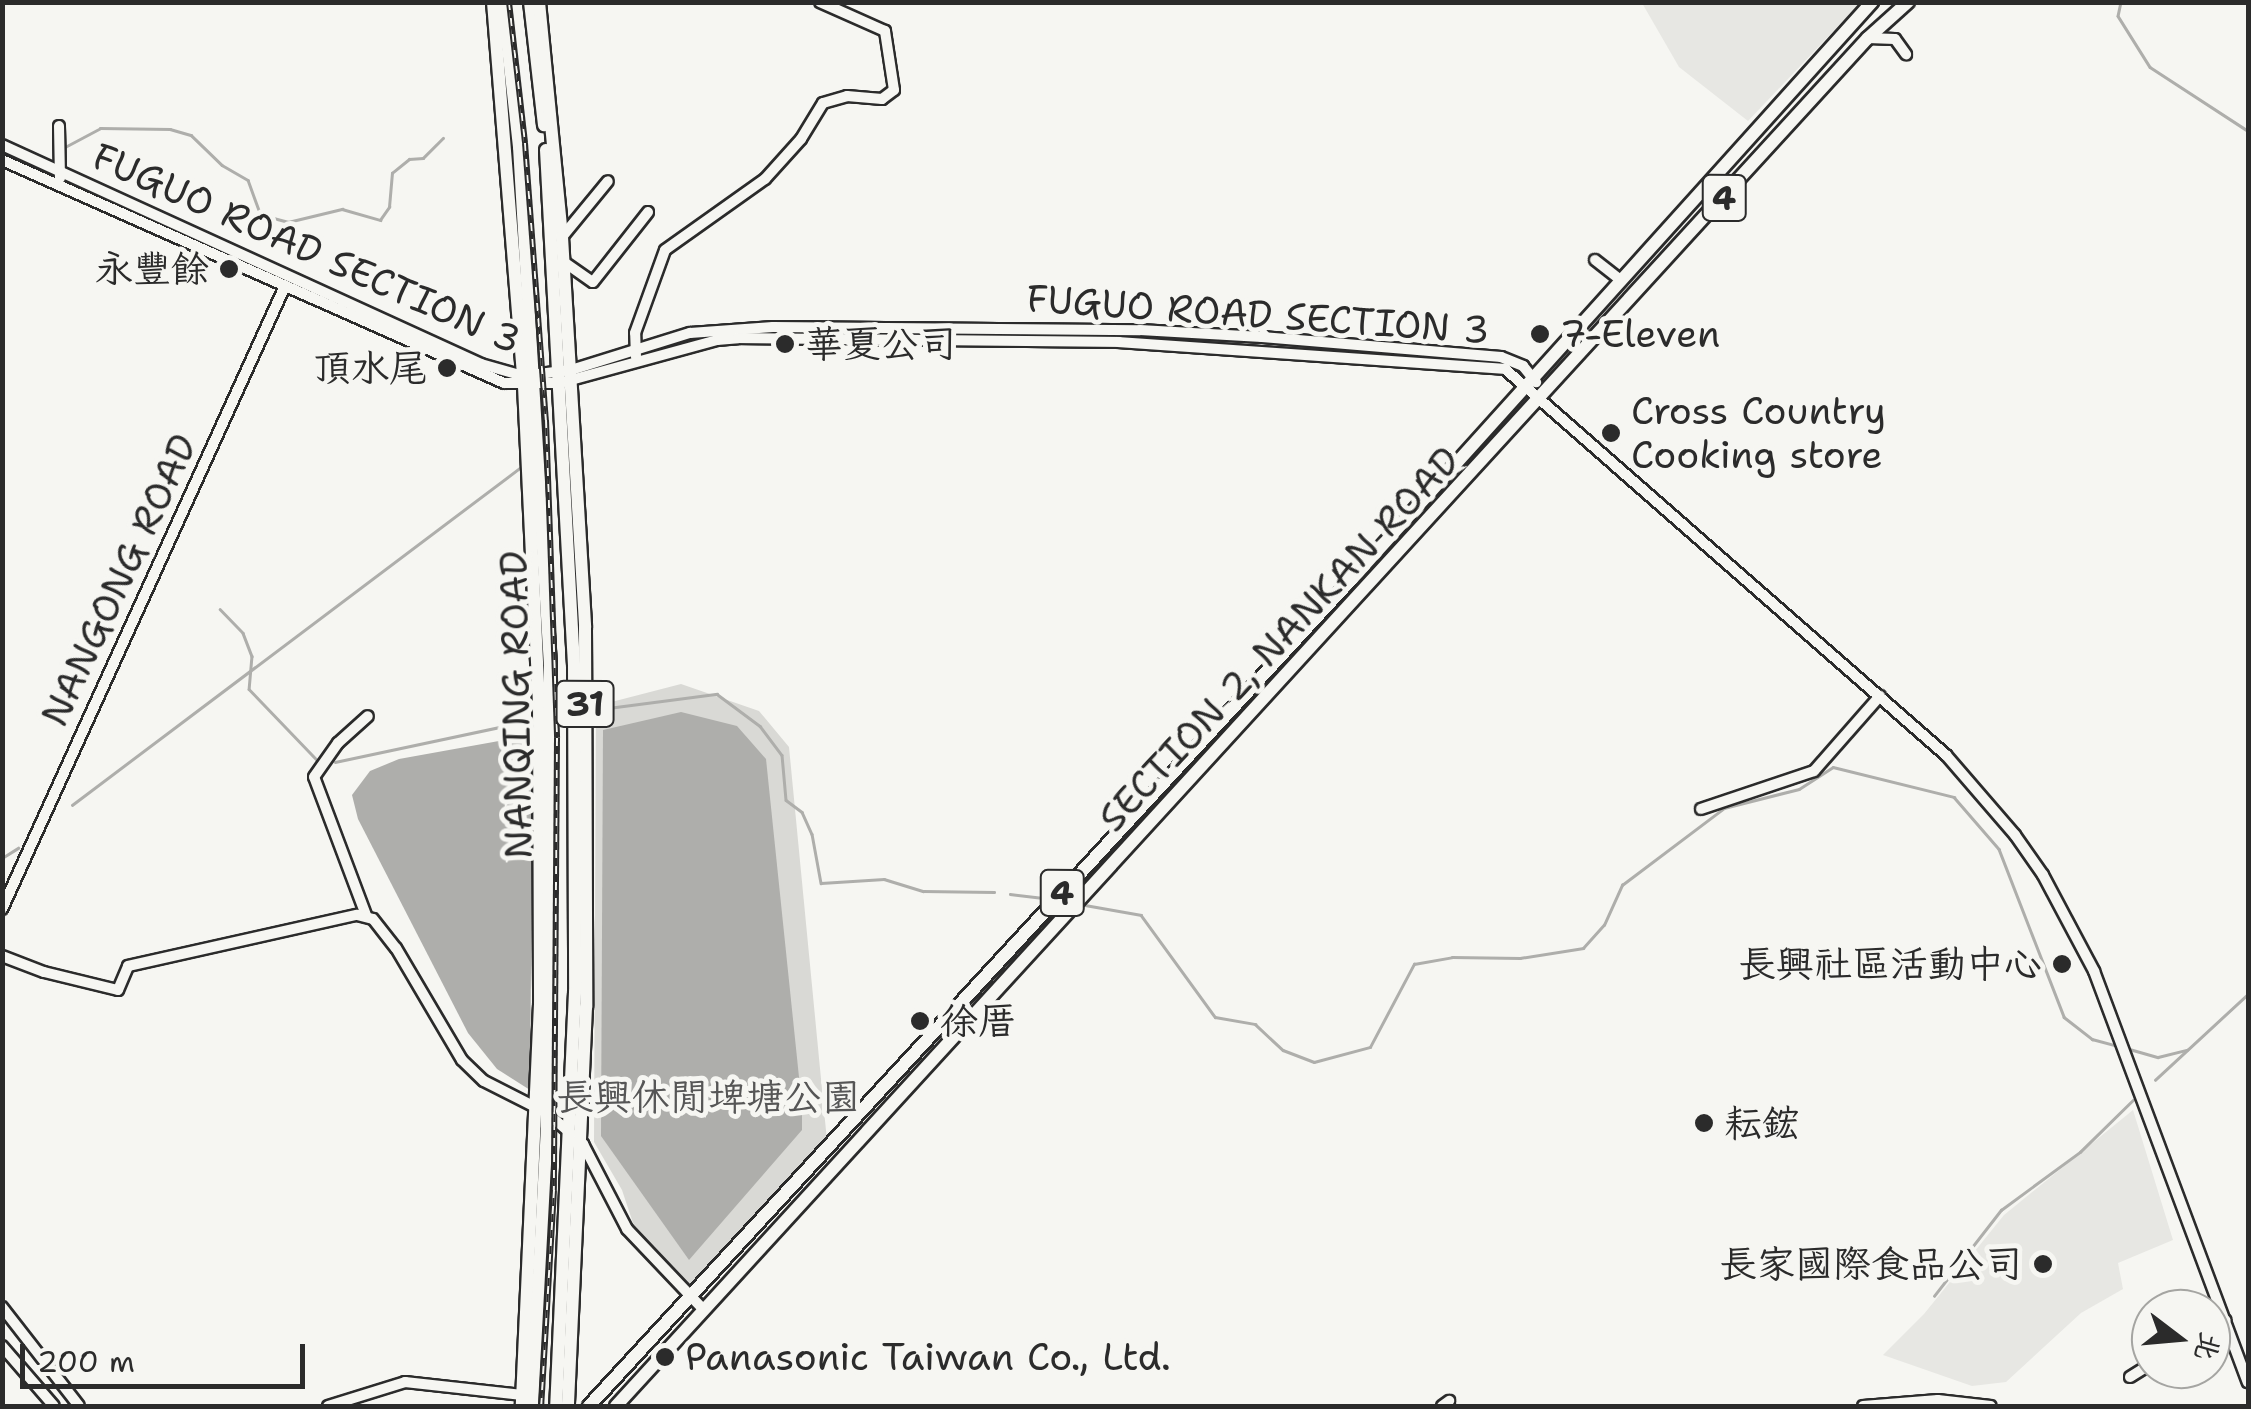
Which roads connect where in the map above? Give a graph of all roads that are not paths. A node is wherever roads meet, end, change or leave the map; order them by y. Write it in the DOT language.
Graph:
graph roads {
  1 [pos="535,2"];
  2 [pos="820,2"];
  3 [pos="1872,2"];
  4 [pos="1908,2"];
  5 [pos="496,5"];
  6 [pos="1868,38"];
  7 [pos="1906,54"];
  8 [pos="58,126"];
  9 [pos="2,146"];
  10 [pos="2,160"];
  11 [pos="60,178"];
  12 [pos="608,181"];
  13 [pos="648,212"];
  14 [pos="562,237"];
  15 [pos="1595,260"];
  16 [pos="564,262"];
  17 [pos="289,276"];
  18 [pos="1621,280"];
  19 [pos="284,288"];
  20 [pos="1044,328"];
  21 [pos="831,334"];
  22 [pos="1043,341"];
  23 [pos="636,357"];
  24 [pos="565,376"];
  25 [pos="529,380"];
  26 [pos="1531,381"];
  27 [pos="1542,397"];
  28 [pos="563,422"];
  29 [pos="577,471"];
  30 [pos="547,617"];
  31 [pos="537,665"];
  32 [pos="1880,696"];
  33 [pos="368,716"];
  34 [pos="1702,810"];
  35 [pos="538,899"];
  36 [pos="2,909"];
  37 [pos="586,910"];
  38 [pos="366,915"];
  39 [pos="549,933"];
  40 [pos="2,956"];
  41 [pos="575,960"];
  42 [pos="541,1110"];
  43 [pos="569,1131"];
  44 [pos="583,1144"];
  45 [pos="2214,1289"];
  46 [pos="692,1298"];
  47 [pos="2,1307"];
  48 [pos="703,1310"];
  49 [pos="2231,1334"];
  50 [pos="2,1346"];
  51 [pos="2,1356"];
  52 [pos="2248,1382"];
  53 [pos="32,1383"];
  54 [pos="525,1403"];
  55 [pos="54,1406"];
  56 [pos="79,1406"];
  57 [pos="328,1406"];
  58 [pos="556,1406"];
  59 [pos="568,1406"];
  60 [pos="589,1406"];
  61 [pos="616,1406"];
  62 [pos="1863,1406"];
  63 [pos="1991,1406"];
  1 -- 14 [label="main road, 31"];
  1 -- 24 [label="main road, NANQING ROAD / 31"];
  2 -- 23 [label="street"];
  3 -- 18 [label="main road, SECTION 2, NANKAN ROAD / 4"];
  4 -- 6 [label="main road, SECTION 2, NANKAN ROAD / 4"];
  5 -- 25 [label="main road, 31"];
  6 -- 7 [label="street"];
  6 -- 27 [label="main road, SECTION 2, NANKAN ROAD / 4"];
  8 -- 11 [label="street"];
  9 -- 11 [label="street, FUGUO ROAD SECTION 3"];
  10 -- 11 [label="street, FUGUO ROAD SECTION 3"];
  11 -- 17 [label="street, FUGUO ROAD SECTION 3"];
  11 -- 19 [label="street, FUGUO ROAD SECTION 3"];
  12 -- 14 [label="street"];
  13 -- 16 [label="street"];
  14 -- 16 [label="main road, 31"];
  15 -- 18 [label="street"];
  16 -- 24 [label="main road, 31"];
  17 -- 19 [label="street, NANGONG ROAD"];
  17 -- 25 [label="street, FUGUO ROAD SECTION 3"];
  18 -- 26 [label="main road, SECTION 2, NANKAN ROAD / 4"];
  19 -- 25 [label="street, FUGUO ROAD SECTION 3"];
  19 -- 36 [label="street, NANGONG ROAD"];
  20 -- 21 [label="street, FUGUO ROAD SECTION 3"];
  20 -- 22 [label="street"];
  20 -- 26 [label="street, FUGUO ROAD SECTION 3"];
  21 -- 22 [label="street, FUGUO ROAD SECTION 3"];
  21 -- 23 [label="street, FUGUO ROAD SECTION 3"];
  22 -- 26 [label="street, FUGUO ROAD SECTION 3"];
  23 -- 24 [label="street, FUGUO ROAD SECTION 3"];
  24 -- 25 [label="street, FUGUO ROAD SECTION 3"];
  24 -- 28 [label="main road, NANQING ROAD / 31"];
  24 -- 29 [label="main road, 31"];
  25 -- 30 [label="main road, NANQING ROAD / 31"];
  25 -- 31 [label="main road, 31"];
  26 -- 27 [label="street, FUGUO ROAD SECTION 3"];
  26 -- 46 [label="main road, SECTION 2, NANKAN ROAD / 4"];
  27 -- 32 [label="street"];
  27 -- 48 [label="main road, SECTION 2, NANKAN ROAD / 4"];
  28 -- 29 [label="main road"];
  28 -- 41 [label="main road, NANQING ROAD / 31"];
  29 -- 37 [label="main road, 31"];
  30 -- 31 [label="main road"];
  30 -- 39 [label="main road, NANQING ROAD / 31"];
  31 -- 35 [label="main road, 31"];
  32 -- 34 [label="street"];
  32 -- 45 [label="street"];
  33 -- 38 [label="street"];
  35 -- 39 [label="main road"];
  35 -- 42 [label="main road, 31"];
  37 -- 41 [label="main road"];
  37 -- 44 [label="main road, 31"];
  38 -- 40 [label="street"];
  38 -- 42 [label="street"];
  39 -- 42 [label="main road, NANQING ROAD / 31"];
  41 -- 43 [label="main road, NANQING ROAD / 31"];
  42 -- 43 [label="street"];
  42 -- 54 [label="main road, 31"];
  43 -- 44 [label="street"];
  43 -- 58 [label="main road, NANQING ROAD / 31"];
  44 -- 46 [label="street"];
  44 -- 59 [label="main road, 31"];
  46 -- 48 [label="street"];
  46 -- 60 [label="main road, SECTION 2, NANKAN ROAD / 4"];
  47 -- 56 [label="street"];
  48 -- 61 [label="main road, SECTION 2, NANKAN ROAD / 4"];
  49 -- 52 [label="street"];
  50 -- 53 [label="street"];
  51 -- 53 [label="street"];
  53 -- 55 [label="street"];
  54 -- 57 [label="street"];
  62 -- 63 [label="street"];
}
